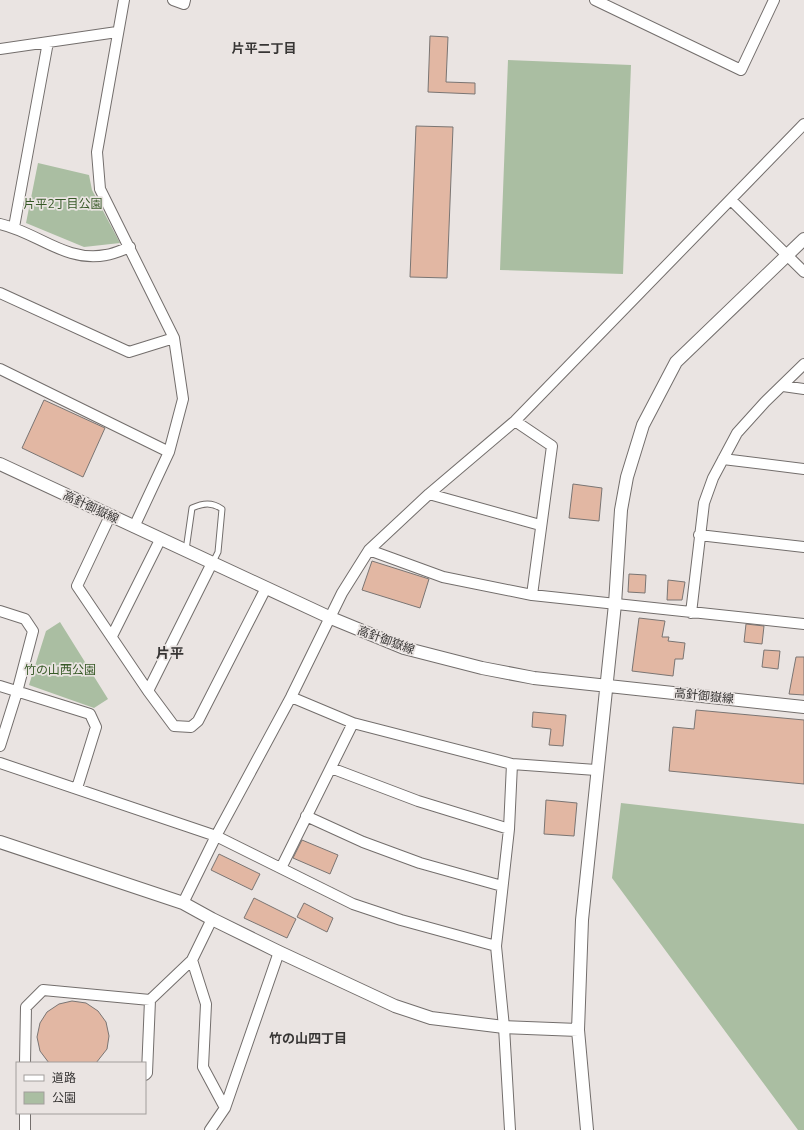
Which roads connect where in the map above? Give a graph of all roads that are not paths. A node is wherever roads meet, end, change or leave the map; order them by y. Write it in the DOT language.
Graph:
graph roads {
  1 [pos="124,0"];
  2 [pos="173,0"];
  3 [pos="185,0"];
  4 [pos="595,0"];
  5 [pos="774,0"];
  6 [pos="117,32"];
  7 [pos="48,42"];
  8 [pos="0,49"];
  9 [pos="804,124"];
  10 [pos="731,200"];
  11 [pos="0,224"];
  12 [pos="14,227"];
  13 [pos="804,239"];
  14 [pos="130,247"];
  15 [pos="788,256"];
  16 [pos="804,272"];
  17 [pos="0,294"];
  18 [pos="174,338"];
  19 [pos="804,364"];
  20 [pos="0,369"];
  21 [pos="783,386"];
  22 [pos="804,389"];
  23 [pos="515,421"];
  24 [pos="169,452"];
  25 [pos="723,459"];
  26 [pos="0,464"];
  27 [pos="804,469"];
  28 [pos="429,494"];
  29 [pos="110,516"];
  30 [pos="540,525"];
  31 [pos="134,527"];
  32 [pos="700,535"];
  33 [pos="160,540"];
  34 [pos="804,547"];
  35 [pos="369,550"];
  36 [pos="186,552"];
  37 [pos="212,563"];
  38 [pos="266,588"];
  39 [pos="532,595"];
  40 [pos="614,604"];
  41 [pos="0,611"];
  42 [pos="691,612"];
  43 [pos="330,618"];
  44 [pos="804,624"];
  45 [pos="112,636"];
  46 [pos="605,684"];
  47 [pos="0,686"];
  48 [pos="148,691"];
  49 [pos="17,692"];
  50 [pos="291,697"];
  51 [pos="804,707"];
  52 [pos="353,724"];
  53 [pos="0,746"];
  54 [pos="0,763"];
  55 [pos="512,764"];
  56 [pos="331,768"];
  57 [pos="596,770"];
  58 [pos="77,788"];
  59 [pos="306,816"];
  60 [pos="509,829"];
  61 [pos="216,836"];
  62 [pos="0,842"];
  63 [pos="280,868"];
  64 [pos="502,886"];
  65 [pos="183,903"];
  66 [pos="212,920"];
  67 [pos="496,946"];
  68 [pos="279,952"];
  69 [pos="192,960"];
  70 [pos="150,1000"];
  71 [pos="504,1027"];
  72 [pos="578,1030"];
  73 [pos="25,1062"];
  74 [pos="146,1074"];
  75 [pos="225,1108"];
  76 [pos="25,1114"];
  77 [pos="25,1130"];
  78 [pos="210,1130"];
  79 [pos="510,1130"];
  80 [pos="587,1130"];
  1 -- 6 [label="street"];
  2 -- 3 [label="street"];
  4 -- 5 [label="street"];
  6 -- 7 [label="street"];
  6 -- 14 [label="street"];
  7 -- 8 [label="street"];
  7 -- 12 [label="street"];
  9 -- 10 [label="street"];
  10 -- 15 [label="street"];
  10 -- 23 [label="street"];
  11 -- 12 [label="street"];
  12 -- 14 [label="street"];
  13 -- 15 [label="street"];
  14 -- 18 [label="street"];
  15 -- 16 [label="street"];
  15 -- 40 [label="street"];
  17 -- 18 [label="street"];
  18 -- 24 [label="street"];
  19 -- 21 [label="street"];
  20 -- 24 [label="street"];
  21 -- 22 [label="street"];
  21 -- 25 [label="street"];
  23 -- 28 [label="street"];
  23 -- 30 [label="street"];
  24 -- 31 [label="street"];
  25 -- 27 [label="street"];
  25 -- 32 [label="street"];
  26 -- 29 [label="street, 高針御嶽線"];
  28 -- 30 [label="street"];
  28 -- 35 [label="street"];
  29 -- 31 [label="street, 高針御嶽線"];
  29 -- 45 [label="street"];
  30 -- 39 [label="street"];
  31 -- 33 [label="street, 高針御嶽線"];
  32 -- 34 [label="street"];
  32 -- 42 [label="street"];
  33 -- 36 [label="street, 高針御嶽線"];
  33 -- 45 [label="street"];
  35 -- 39 [label="street"];
  35 -- 43 [label="street"];
  36 -- 37 [label="street, 高針御嶽線"];
  36 -- 37 [label="lane"];
  37 -- 38 [label="street, 高針御嶽線"];
  37 -- 48 [label="street"];
  38 -- 43 [label="street, 高針御嶽線"];
  38 -- 48 [label="street"];
  39 -- 40 [label="street"];
  40 -- 42 [label="street"];
  40 -- 46 [label="street"];
  41 -- 49 [label="street"];
  42 -- 44 [label="street"];
  43 -- 46 [label="street, 高針御嶽線"];
  43 -- 50 [label="street"];
  45 -- 48 [label="street"];
  46 -- 51 [label="street, 高針御嶽線"];
  46 -- 57 [label="street"];
  47 -- 49 [label="street"];
  49 -- 53 [label="street"];
  49 -- 58 [label="street"];
  50 -- 52 [label="street"];
  50 -- 61 [label="street"];
  52 -- 55 [label="street"];
  52 -- 56 [label="street"];
  54 -- 58 [label="street"];
  55 -- 57 [label="street"];
  55 -- 60 [label="street"];
  56 -- 59 [label="street"];
  56 -- 60 [label="street"];
  57 -- 72 [label="street"];
  58 -- 61 [label="street"];
  59 -- 63 [label="street"];
  59 -- 64 [label="street"];
  60 -- 64 [label="street"];
  61 -- 63 [label="street"];
  61 -- 65 [label="street"];
  62 -- 65 [label="street"];
  63 -- 67 [label="street"];
  64 -- 67 [label="street"];
  65 -- 66 [label="street"];
  66 -- 68 [label="street"];
  66 -- 69 [label="street"];
  67 -- 71 [label="street"];
  68 -- 71 [label="street"];
  68 -- 75 [label="street"];
  69 -- 70 [label="street"];
  69 -- 75 [label="street"];
  70 -- 73 [label="street"];
  70 -- 74 [label="street"];
  71 -- 72 [label="street"];
  71 -- 79 [label="street"];
  72 -- 80 [label="street"];
  75 -- 78 [label="street"];
  76 -- 77 [label="street"];
}
